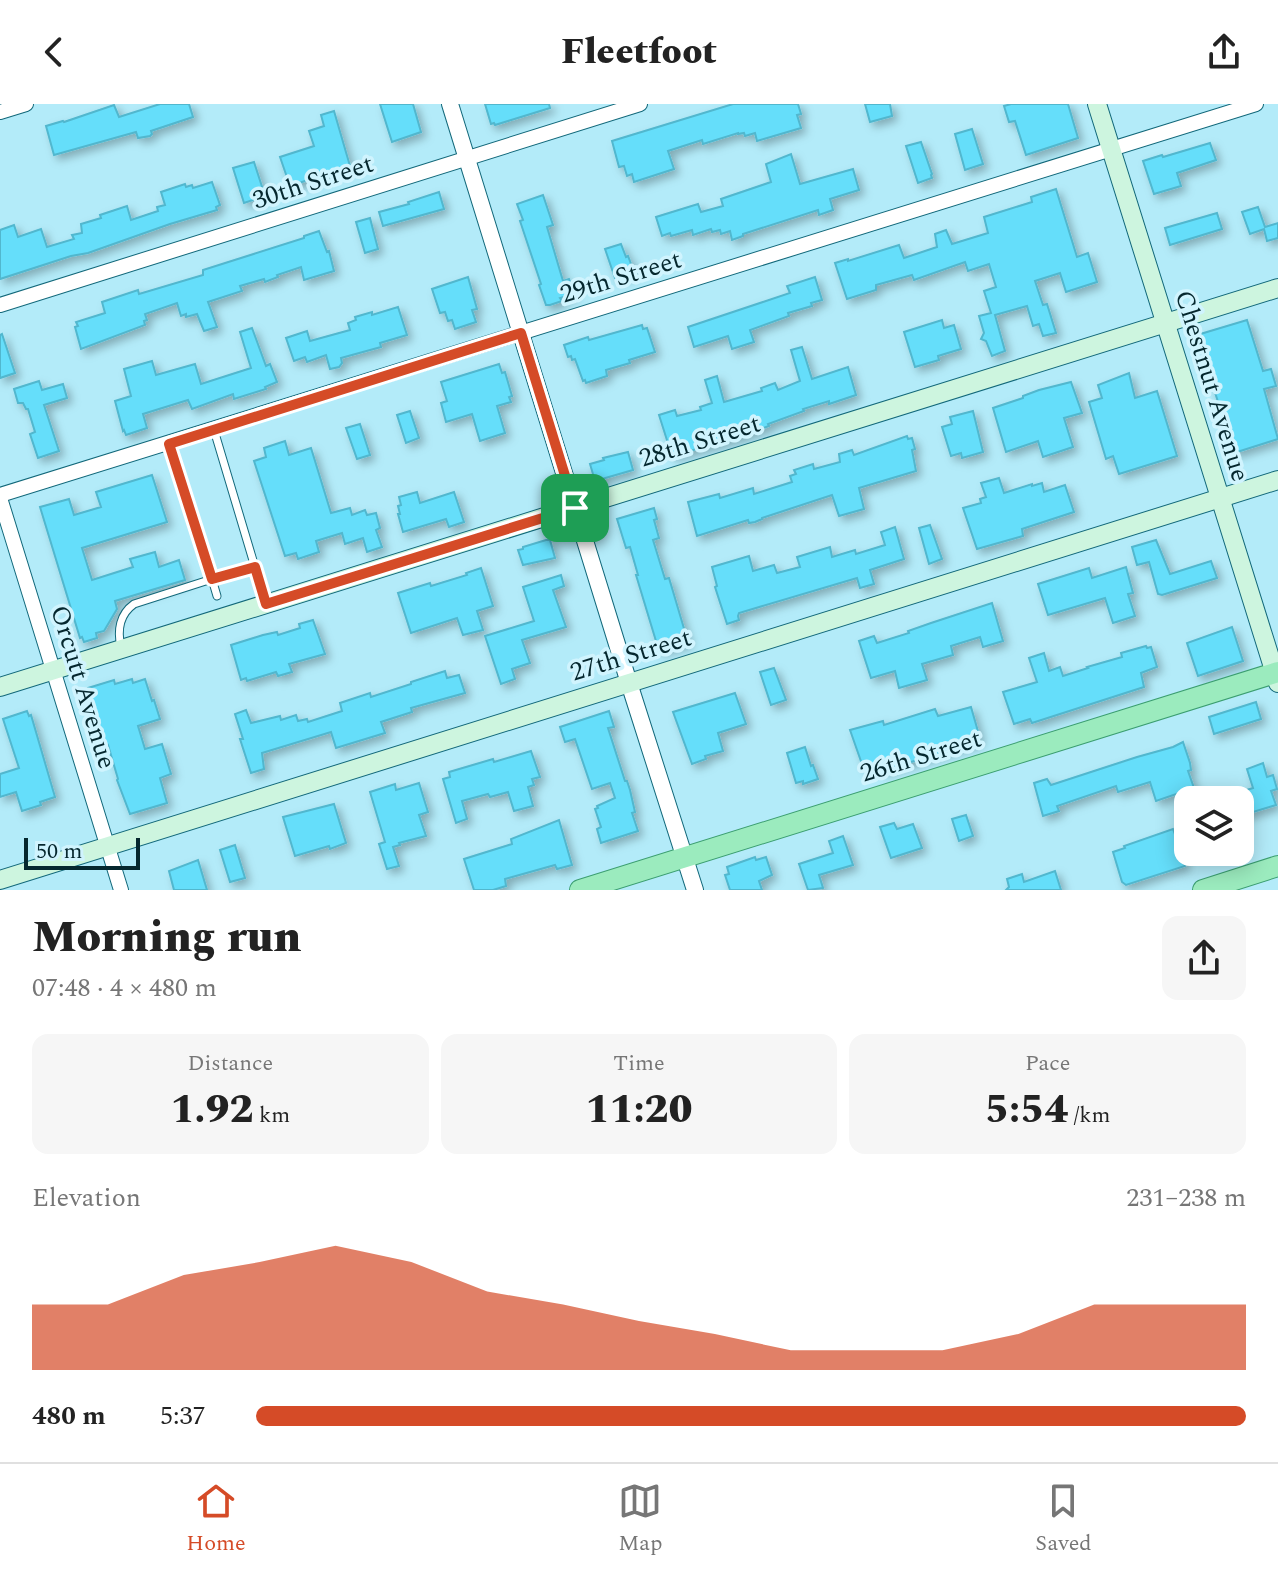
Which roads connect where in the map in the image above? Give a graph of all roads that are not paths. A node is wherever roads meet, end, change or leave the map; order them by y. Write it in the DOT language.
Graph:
graph roads {
  1 [pos="26,104"];
  2 [pos="450,104"];
  3 [pos="640,104"];
  4 [pos="1097,104"];
  5 [pos="1256,104"];
  6 [pos="0,112"];
  7 [pos="1111,149"];
  8 [pos="467,158"];
  9 [pos="1278,288"];
  10 [pos="0,305"];
  11 [pos="1165,323"];
  12 [pos="521,333"];
  13 [pos="214,430"];
  14 [pos="169,444"];
  15 [pos="1278,480"];
  16 [pos="0,497"];
  17 [pos="1220,498"];
  18 [pos="575,508"];
  19 [pos="255,567"];
  20 [pos="212,579"];
  21 [pos="217,596"];
  22 [pos="266,604"];
  23 [pos="121,649"];
  24 [pos="53,670"];
  25 [pos="1277,676"];
  26 [pos="629,683"];
  27 [pos="0,687"];
  28 [pos="107,847"];
  29 [pos="685,857"];
  30 [pos="1278,866"];
  31 [pos="0,880"];
  32 [pos="121,890"];
  33 [pos="580,890"];
  34 [pos="695,890"];
  35 [pos="1203,890"];
  1 -- 6 [label="street"];
  2 -- 8 [label="street"];
  3 -- 8 [label="street, 30th Street"];
  4 -- 7 [label="main road, Chestnut Avenue"];
  5 -- 7 [label="street, 29th Street"];
  7 -- 11 [label="main road, Chestnut Avenue"];
  7 -- 12 [label="street, 29th Street"];
  8 -- 10 [label="street, 30th Street"];
  8 -- 12 [label="street"];
  9 -- 11 [label="main road, 28th Street"];
  11 -- 17 [label="main road, Chestnut Avenue"];
  11 -- 18 [label="main road, 28th Street"];
  12 -- 13 [label="street, 29th Street"];
  12 -- 18 [label="street"];
  13 -- 14 [label="street, 29th Street"];
  13 -- 19 [label="lane"];
  14 -- 16 [label="street, 29th Street"];
  14 -- 20 [label="lane"];
  15 -- 17 [label="main road, 27th Street"];
  16 -- 24 [label="street, Orcutt Avenue"];
  17 -- 25 [label="main road, Chestnut Avenue"];
  17 -- 26 [label="main road, 27th Street"];
  18 -- 22 [label="main road, 28th Street"];
  18 -- 26 [label="street"];
  19 -- 20 [label="lane"];
  19 -- 22 [label="lane"];
  20 -- 21 [label="lane"];
  20 -- 23 [label="lane"];
  22 -- 23 [label="main road, 28th Street"];
  23 -- 24 [label="main road, 28th Street"];
  24 -- 27 [label="main road, 28th Street"];
  24 -- 28 [label="street, Orcutt Avenue"];
  25 -- 29 [label="main road, 26th Street"];
  26 -- 28 [label="main road, 27th Street"];
  26 -- 29 [label="street"];
  28 -- 31 [label="main road, 27th Street"];
  28 -- 32 [label="street, Orcutt Avenue"];
  29 -- 33 [label="main road, 26th Street"];
  29 -- 34 [label="street"];
  30 -- 35 [label="main road"];
}
